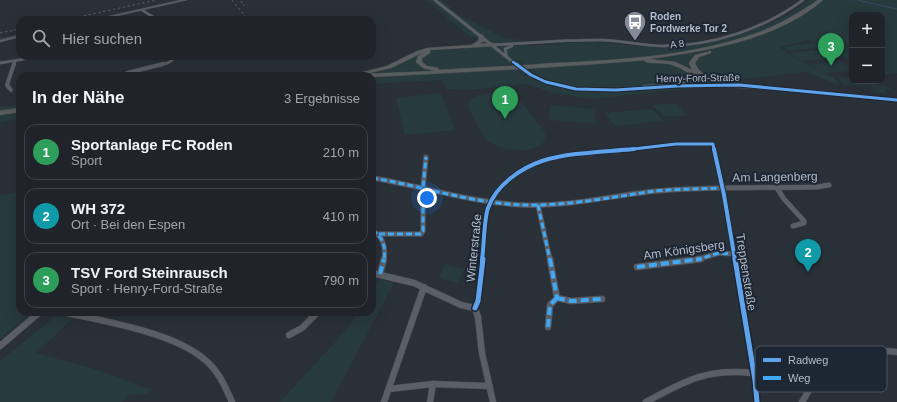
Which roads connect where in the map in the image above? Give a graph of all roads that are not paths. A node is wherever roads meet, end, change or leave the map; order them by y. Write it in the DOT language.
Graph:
graph roads {
  1 [pos="186,0"];
  2 [pos="435,0"];
  3 [pos="804,0"];
  4 [pos="821,0"];
  5 [pos="828,0"];
  6 [pos="144,9"];
  7 [pos="112,16"];
  8 [pos="153,16"];
  9 [pos="481,35"];
  10 [pos="16,37"];
  11 [pos="0,41"];
  12 [pos="519,44"];
  13 [pos="514,45"];
  14 [pos="494,46"];
  15 [pos="465,47"];
  16 [pos="453,48"];
  17 [pos="720,48"];
  18 [pos="507,56"];
  19 [pos="21,60"];
  20 [pos="172,60"];
  21 [pos="15,61"];
  22 [pos="628,62"];
  23 [pos="0,63"];
  24 [pos="457,70"];
  25 [pos="131,72"];
  26 [pos="367,72"];
  27 [pos="696,74"];
  28 [pos="376,75"];
  29 [pos="376,78"];
  30 [pos="707,85"];
  31 [pos="739,85"];
  32 [pos="644,88"];
  33 [pos="11,90"];
  34 [pos="897,100"];
  35 [pos="0,112"];
  36 [pos="16,112"];
  37 [pos="16,113"];
  38 [pos="0,116"];
  39 [pos="714,145"];
  40 [pos="426,158"];
  41 [pos="376,179"];
  42 [pos="829,185"];
  43 [pos="423,188"];
  44 [pos="722,188"];
  45 [pos="777,188"];
  46 [pos="491,202"];
  47 [pos="538,205"];
  48 [pos="793,226"];
  49 [pos="376,232"];
  50 [pos="379,234"];
  51 [pos="732,254"];
  52 [pos="637,266"];
  53 [pos="376,274"];
  54 [pos="380,274"];
  55 [pos="424,287"];
  56 [pos="557,298"];
  57 [pos="602,299"];
  58 [pos="475,308"];
  59 [pos="35,316"];
  60 [pos="79,316"];
  61 [pos="314,316"];
  62 [pos="548,327"];
  63 [pos="289,335"];
  64 [pos="0,346"];
  65 [pos="887,351"];
  66 [pos="897,352"];
  67 [pos="753,372"];
  68 [pos="433,384"];
  69 [pos="489,386"];
  70 [pos="755,387"];
  71 [pos="389,389"];
  72 [pos="756,392"];
  73 [pos="809,392"];
  74 [pos="232,402"];
  75 [pos="384,402"];
  76 [pos="430,402"];
  77 [pos="493,402"];
  78 [pos="646,402"];
  79 [pos="757,402"];
  80 [pos="802,402"];
  1 -- 6 [label="street"];
  2 -- 9 [label="street, Henry-Ford-Straße"];
  3 -- 12 [label="street"];
  4 -- 24 [label="highway, A 8 / A 8"];
  5 -- 17 [label="highway, A 8 / A 8"];
  6 -- 7 [label="street"];
  6 -- 8 [label="street"];
  9 -- 14 [label="street, Henry-Ford-Straße"];
  9 -- 15 [label="highway"];
  10 -- 11 [label="street"];
  12 -- 13 [label="street"];
  12 -- 14 [label="street"];
  13 -- 14 [label="street"];
  13 -- 18 [label="street"];
  14 -- 15 [label="highway"];
  14 -- 18 [label="street, Henry-Ford-Straße"];
  15 -- 16 [label="highway"];
  16 -- 24 [label="highway"];
  16 -- 26 [label="highway"];
  17 -- 22 [label="highway, A 8 / A 8"];
  17 -- 27 [label="highway"];
  18 -- 32 [label="street, Henry-Ford-Straße, bridge"];
  19 -- 21 [label="street"];
  20 -- 25 [label="street"];
  21 -- 23 [label="street"];
  21 -- 33 [label="street"];
  22 -- 27 [label="highway"];
  22 -- 29 [label="highway, A 8"];
  24 -- 28 [label="highway, A 8"];
  27 -- 30 [label="highway"];
  27 -- 31 [label="highway"];
  27 -- 32 [label="highway"];
  30 -- 31 [label="street, Henry-Ford-Straße"];
  30 -- 32 [label="street, Henry-Ford-Straße"];
  31 -- 34 [label="street, Henry-Ford-Straße"];
  35 -- 36 [label="highway"];
  37 -- 38 [label="highway"];
  39 -- 44 [label="street, Treppenstraße"];
  39 -- 46 [label="street, Winterstraße"];
  40 -- 43 [label="street"];
  41 -- 43 [label="street, Am Langenberg"];
  42 -- 45 [label="street, Am Langenberg"];
  43 -- 46 [label="street, Am Langenberg"];
  43 -- 50 [label="street"];
  44 -- 45 [label="street, Am Langenberg"];
  44 -- 47 [label="street, Am Langenberg"];
  44 -- 51 [label="street, Treppenstraße"];
  45 -- 48 [label="street"];
  46 -- 47 [label="street, Am Langenberg"];
  46 -- 58 [label="street, Winterstraße"];
  47 -- 56 [label="street"];
  49 -- 50 [label="street"];
  50 -- 54 [label="street"];
  51 -- 52 [label="street, Am Königsberg"];
  51 -- 67 [label="street, Treppenstraße"];
  53 -- 54 [label="street"];
  54 -- 55 [label="street"];
  55 -- 58 [label="street"];
  55 -- 71 [label="street"];
  56 -- 57 [label="street"];
  56 -- 62 [label="street"];
  58 -- 69 [label="street, Winterstraße"];
  59 -- 64 [label="street"];
  60 -- 74 [label="street"];
  61 -- 63 [label="street"];
  65 -- 66 [label="street"];
  67 -- 70 [label="street, Treppenstraße"];
  67 -- 78 [label="street"];
  68 -- 69 [label="street"];
  68 -- 71 [label="street"];
  68 -- 76 [label="street"];
  69 -- 77 [label="street, Winterstraße"];
  71 -- 75 [label="street"];
  72 -- 79 [label="street, Treppenstraße"];
  73 -- 80 [label="street"];
}
